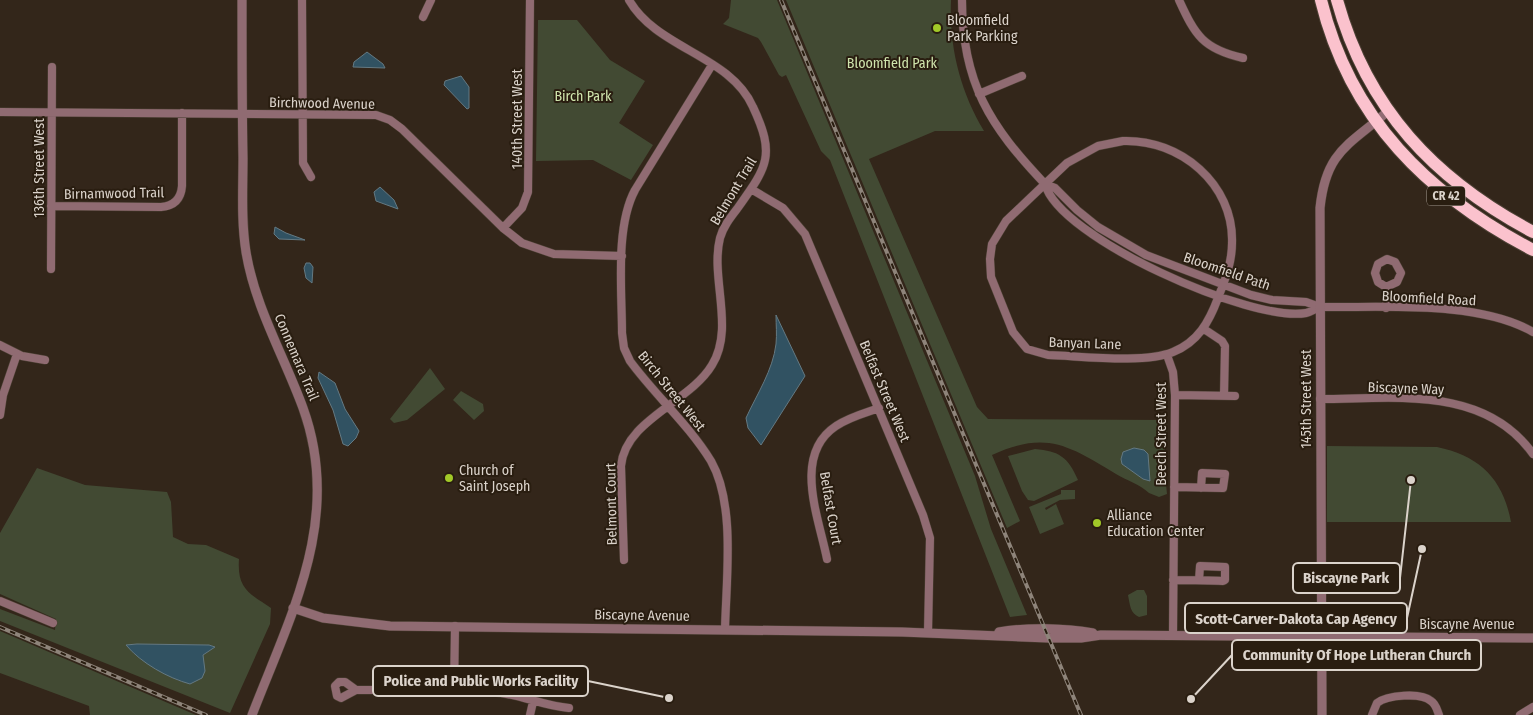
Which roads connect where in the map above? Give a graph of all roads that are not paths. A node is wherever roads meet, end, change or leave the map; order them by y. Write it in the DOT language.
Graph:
graph roads {
  1 [pos="242,0"];
  2 [pos="302,0"];
  3 [pos="431,0"];
  4 [pos="530,0"];
  5 [pos="629,0"];
  6 [pos="962,0"];
  7 [pos="1179,0"];
  8 [pos="1322,0"];
  9 [pos="1338,0"];
  10 [pos="423,17"];
  11 [pos="1243,58"];
  12 [pos="712,65"];
  13 [pos="52,67"];
  14 [pos="1022,76"];
  15 [pos="979,94"];
  16 [pos="1388,110"];
  17 [pos="0,112"];
  18 [pos="52,112"];
  19 [pos="182,113"];
  20 [pos="242,114"];
  21 [pos="302,114"];
  22 [pos="1377,120"];
  23 [pos="311,177"];
  24 [pos="1045,184"];
  25 [pos="751,189"];
  26 [pos="51,206"];
  27 [pos="503,228"];
  28 [pos="1533,232"];
  29 [pos="1533,250"];
  30 [pos="622,256"];
  31 [pos="51,269"];
  32 [pos="1223,286"];
  33 [pos="1386,287"];
  34 [pos="1219,296"];
  35 [pos="1320,307"];
  36 [pos="1386,308"];
  37 [pos="1204,329"];
  38 [pos="1533,332"];
  39 [pos="0,345"];
  40 [pos="17,354"];
  41 [pos="1167,354"];
  42 [pos="46,360"];
  43 [pos="1176,395"];
  44 [pos="1224,396"];
  45 [pos="1235,396"];
  46 [pos="1320,399"];
  47 [pos="668,407"];
  48 [pos="879,408"];
  49 [pos="0,415"];
  50 [pos="1533,454"];
  51 [pos="1174,487"];
  52 [pos="1201,488"];
  53 [pos="827,559"];
  54 [pos="624,560"];
  55 [pos="1173,580"];
  56 [pos="1199,580"];
  57 [pos="0,601"];
  58 [pos="293,608"];
  59 [pos="53,623"];
  60 [pos="455,626"];
  61 [pos="725,630"];
  62 [pos="928,632"];
  63 [pos="1173,635"];
  64 [pos="1322,637"];
  65 [pos="1533,638"];
  66 [pos="356,690"];
  67 [pos="454,691"];
  68 [pos="533,702"];
  69 [pos="1533,707"];
  70 [pos="569,708"];
  71 [pos="1522,714"];
  72 [pos="252,715"];
  73 [pos="530,715"];
  74 [pos="1322,715"];
  75 [pos="1372,715"];
  76 [pos="1439,715"];
  1 -- 20 [label="street, Connemara Trail"];
  2 -- 21 [label="street"];
  3 -- 10 [label="street"];
  4 -- 27 [label="street, 140th Street West"];
  5 -- 12 [label="street, Belmont Trail"];
  6 -- 15 [label="street, Bloomfield Path"];
  7 -- 11 [label="street"];
  8 -- 22 [label="highway, CR 42"];
  9 -- 16 [label="highway, CR 42"];
  12 -- 25 [label="street, Belmont Trail"];
  12 -- 30 [label="street, Birch Street West"];
  13 -- 18 [label="street, 136th Street West"];
  14 -- 15 [label="street"];
  15 -- 24 [label="street, Bloomfield Path"];
  16 -- 22 [label="street, 145th Street West"];
  16 -- 28 [label="highway, CR 42"];
  17 -- 18 [label="street, Birchwood Avenue"];
  18 -- 19 [label="street, Birchwood Avenue"];
  18 -- 26 [label="street, 136th Street West"];
  19 -- 20 [label="street, Birchwood Avenue"];
  19 -- 26 [label="street, Birnamwood Trail"];
  20 -- 21 [label="street, Birchwood Avenue"];
  20 -- 58 [label="street, Connemara Trail"];
  21 -- 23 [label="street"];
  21 -- 27 [label="street, Birchwood Avenue"];
  22 -- 29 [label="highway, CR 42"];
  22 -- 35 [label="street, 145th Street West"];
  24 -- 32 [label="street, Bloomfield Path"];
  24 -- 32 [label="street, Banyan Lane"];
  24 -- 34 [label="street, Bloomfield Path"];
  24 -- 41 [label="street, Banyan Lane"];
  25 -- 47 [label="street, Belmont Trail"];
  25 -- 48 [label="street, Belfast Street West"];
  26 -- 31 [label="street, 136th Street West"];
  27 -- 30 [label="street, Birchwood Avenue"];
  30 -- 47 [label="street, Birch Street West"];
  32 -- 34 [label="street, Banyan Lane"];
  32 -- 35 [label="street, Bloomfield Path"];
  33 -- 36 [label="street"];
  34 -- 35 [label="street, Bloomfield Path"];
  34 -- 37 [label="street, Banyan Lane"];
  35 -- 36 [label="street, Bloomfield Road"];
  35 -- 46 [label="street, 145th Street West"];
  36 -- 38 [label="street, Bloomfield Road"];
  37 -- 41 [label="street, Banyan Lane"];
  37 -- 44 [label="street"];
  39 -- 40 [label="street"];
  40 -- 42 [label="street"];
  40 -- 49 [label="street"];
  41 -- 43 [label="street, Beech Street West"];
  43 -- 44 [label="street"];
  43 -- 51 [label="street, Beech Street West"];
  44 -- 45 [label="street"];
  46 -- 50 [label="street, Biscayne Way"];
  46 -- 64 [label="street, 145th Street West"];
  47 -- 54 [label="street, Belmont Court"];
  47 -- 61 [label="street, Birch Street West"];
  48 -- 53 [label="street, Belfast Court"];
  48 -- 62 [label="street, Belfast Street West"];
  51 -- 52 [label="street"];
  51 -- 55 [label="street, Beech Street West"];
  55 -- 56 [label="street"];
  55 -- 63 [label="street, Beech Street West"];
  57 -- 59 [label="street"];
  58 -- 60 [label="street, Biscayne Avenue"];
  58 -- 72 [label="street, Connemara Trail"];
  60 -- 61 [label="street, Biscayne Avenue"];
  60 -- 67 [label="street"];
  61 -- 62 [label="street, Biscayne Avenue"];
  62 -- 63 [label="street, Biscayne Avenue"];
  63 -- 64 [label="street, Biscayne Avenue"];
  64 -- 65 [label="street, Biscayne Avenue"];
  64 -- 74 [label="street, 145th Street West"];
  66 -- 67 [label="street"];
  67 -- 68 [label="street"];
  68 -- 70 [label="street"];
  68 -- 73 [label="street"];
  69 -- 71 [label="street"];
  75 -- 76 [label="street"];
}
